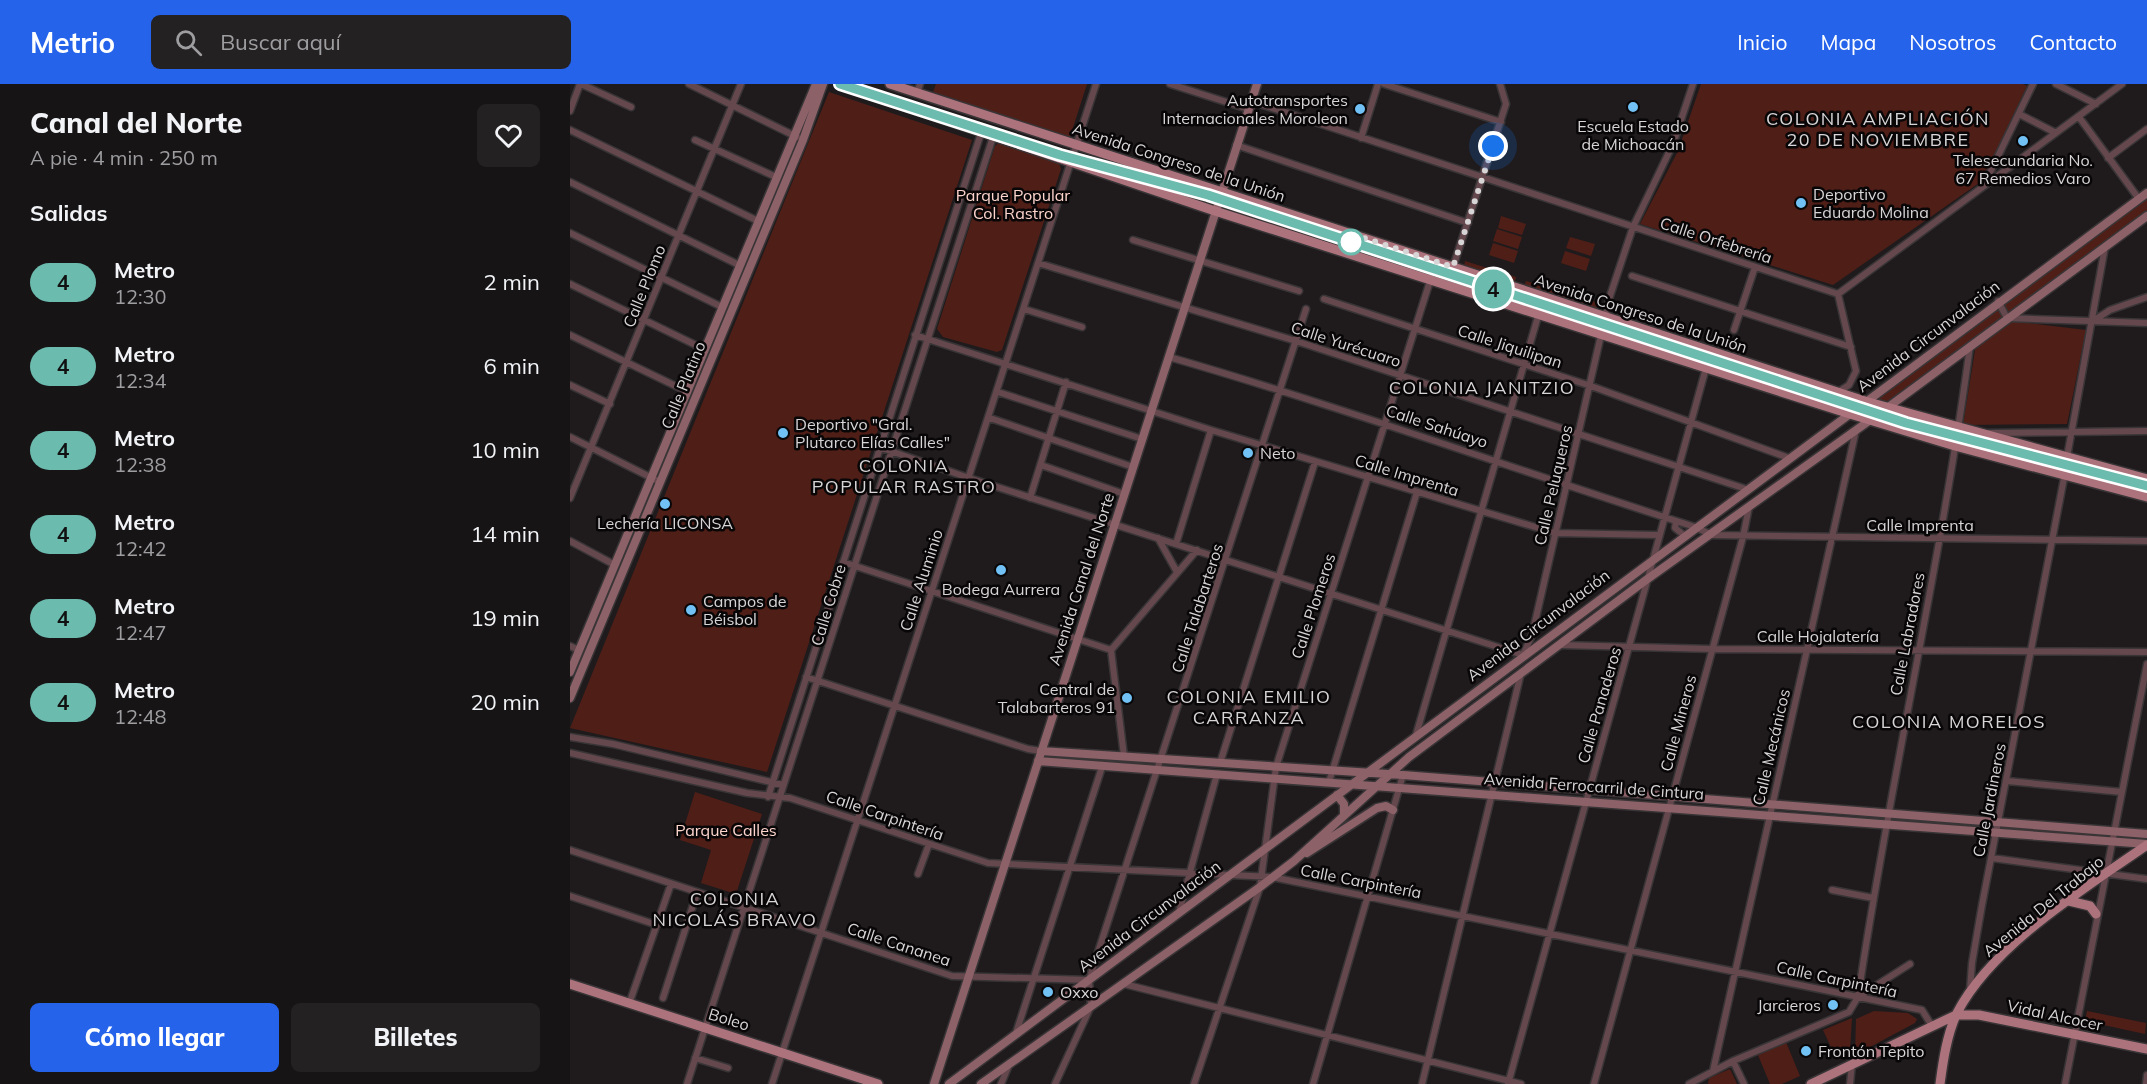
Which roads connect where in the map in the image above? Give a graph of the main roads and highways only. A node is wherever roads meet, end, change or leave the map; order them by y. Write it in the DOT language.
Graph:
graph roads {
  1 [pos="816,84"];
  2 [pos="823,84"];
  3 [pos="842,84"];
  4 [pos="890,84"];
  5 [pos="1257,84"];
  6 [pos="919,89"];
  7 [pos="799,138"];
  8 [pos="1221,192"];
  9 [pos="2143,196"];
  10 [pos="1215,210"];
  11 [pos="2147,216"];
  12 [pos="1865,401"];
  13 [pos="1887,408"];
  14 [pos="1850,414"];
  15 [pos="1869,420"];
  16 [pos="2147,479"];
  17 [pos="655,480"];
  18 [pos="2147,496"];
  19 [pos="570,672"];
  20 [pos="570,698"];
  21 [pos="1041,751"];
  22 [pos="1038,761"];
  23 [pos="1365,773"];
  24 [pos="1387,775"];
  25 [pos="1350,783"];
  26 [pos="1376,785"];
  27 [pos="1539,786"];
  28 [pos="1337,795"];
  29 [pos="1537,797"];
  30 [pos="1705,799"];
  31 [pos="1704,809"];
  32 [pos="1393,810"];
  33 [pos="1344,815"];
  34 [pos="1997,827"];
  35 [pos="2147,834"];
  36 [pos="2147,845"];
  37 [pos="1294,861"];
  38 [pos="2069,901"];
  39 [pos="2096,914"];
  40 [pos="570,984"];
  41 [pos="1956,1015"];
  42 [pos="2147,1049"];
  43 [pos="878,1084"];
  44 [pos="933,1084"];
  45 [pos="949,1084"];
  46 [pos="981,1084"];
  47 [pos="1811,1084"];
  48 [pos="1940,1084"];
  1 -- 7 [label="main road, Calle Platino"];
  2 -- 7 [label="main road, Calle Platino"];
  3 -- 10 [label="main road, Avenida Congreso de la Unión"];
  4 -- 6 [label="main road, Avenida Congreso de la Unión"];
  5 -- 8 [label="main road, Avenida Canal del Norte"];
  6 -- 8 [label="main road, Avenida Congreso de la Unión"];
  7 -- 17 [label="main road, Calle Platino"];
  7 -- 17 [label="main road, Calle Platino"];
  8 -- 10 [label="main road, Avenida Canal del Norte"];
  8 -- 12 [label="main road, Avenida Congreso de la Unión"];
  9 -- 12 [label="main road, Avenida Circunvalación"];
  10 -- 14 [label="main road, Avenida Congreso de la Unión"];
  10 -- 21 [label="main road, Avenida Canal del Norte"];
  11 -- 13 [label="main road, Avenida Circunvalación"];
  12 -- 13 [label="main road, Avenida Congreso de la Unión"];
  12 -- 14 [label="main road, Avenida Circunvalación"];
  13 -- 15 [label="main road, Avenida Circunvalación"];
  13 -- 16 [label="main road, Avenida Congreso de la Unión"];
  14 -- 15 [label="main road, Avenida Congreso de la Unión"];
  14 -- 23 [label="main road, Avenida Circunvalación"];
  15 -- 18 [label="main road, Avenida Congreso de la Unión"];
  15 -- 24 [label="main road, Avenida Circunvalación"];
  17 -- 19 [label="main road, Calle Platino"];
  17 -- 20 [label="main road, Calle Platino"];
  21 -- 22 [label="main road, Avenida Canal del Norte"];
  21 -- 23 [label="main road, Avenida Ferrocarril de Cintura"];
  22 -- 25 [label="main road, Avenida Ferrocarril de Cintura"];
  22 -- 44 [label="main road, Avenida Canal del Norte"];
  23 -- 24 [label="main road, Avenida Ferrocarril de Cintura"];
  23 -- 25 [label="main road, Avenida Circunvalación"];
  24 -- 26 [label="main road, Avenida Circunvalación"];
  24 -- 27 [label="main road, Avenida Ferrocarril de Cintura"];
  25 -- 26 [label="main road, Avenida Ferrocarril de Cintura"];
  25 -- 28 [label="main road, Avenida Circunvalación"];
  26 -- 29 [label="main road, Avenida Ferrocarril de Cintura"];
  26 -- 33 [label="main road, Avenida Circunvalación"];
  27 -- 29 [label="main road"];
  27 -- 30 [label="main road, Avenida Ferrocarril de Cintura"];
  28 -- 33 [label="main road"];
  28 -- 45 [label="main road, Avenida Circunvalación"];
  29 -- 31 [label="main road, Avenida Ferrocarril de Cintura"];
  30 -- 31 [label="main road"];
  30 -- 34 [label="main road, Avenida Ferrocarril de Cintura"];
  31 -- 34 [label="main road, Avenida Ferrocarril de Cintura"];
  32 -- 37 [label="main road"];
  33 -- 37 [label="main road, Avenida Circunvalación"];
  34 -- 35 [label="main road, Avenida Ferrocarril de Cintura"];
  34 -- 36 [label="main road, Avenida Ferrocarril de Cintura"];
  36 -- 38 [label="main road, Avenida Del Trabajo"];
  37 -- 46 [label="main road, Avenida Circunvalación"];
  38 -- 39 [label="main road"];
  38 -- 41 [label="main road, Avenida Del Trabajo"];
  40 -- 43 [label="main road, Boleo"];
  41 -- 42 [label="main road, Vidal Alcocer"];
  41 -- 47 [label="main road"];
  41 -- 48 [label="main road, Avenida Del Trabajo"];
}
